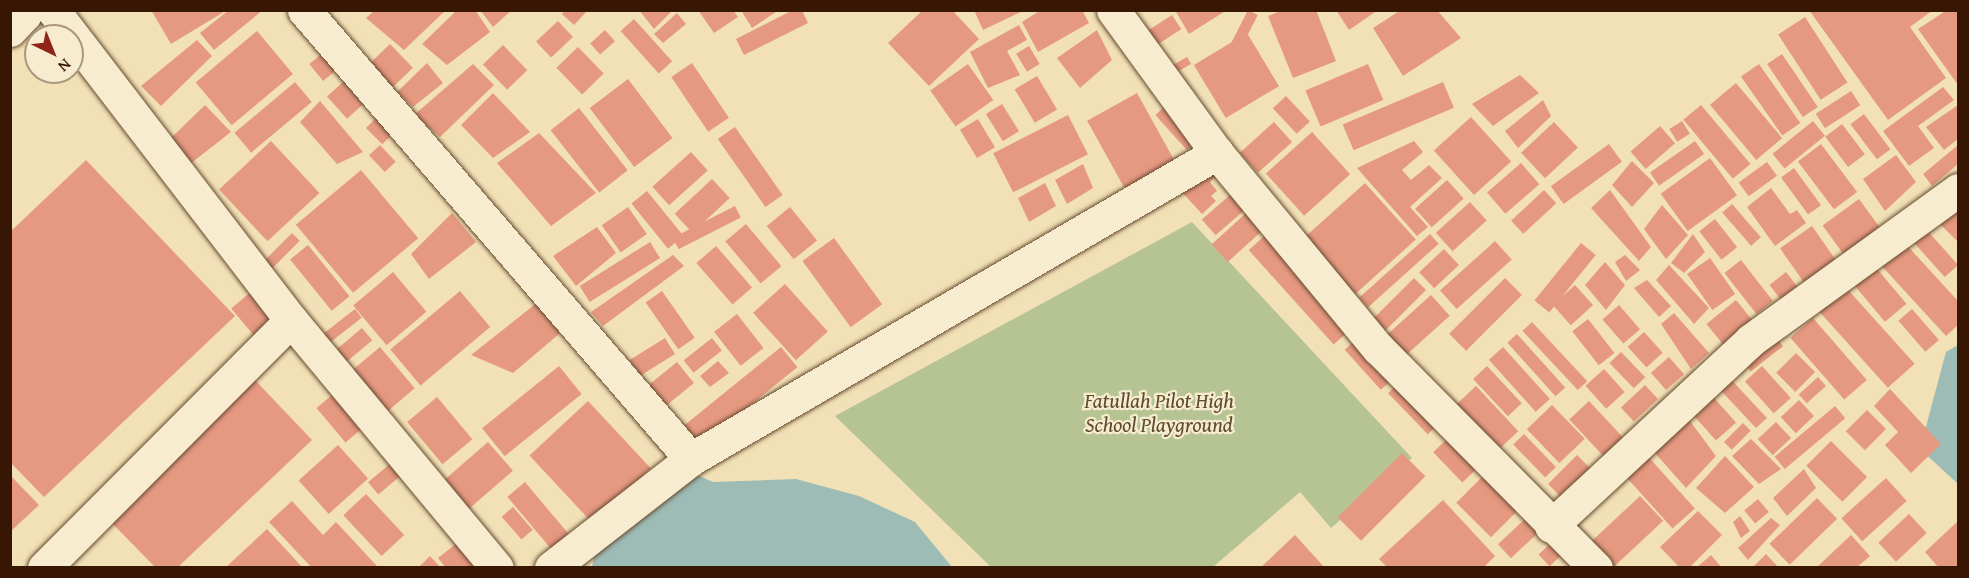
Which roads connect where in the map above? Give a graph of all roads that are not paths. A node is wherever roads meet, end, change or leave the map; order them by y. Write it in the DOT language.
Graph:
graph roads {
  1 [pos="304,10"];
  2 [pos="1113,10"];
  3 [pos="29,15"];
  4 [pos="1217,153"];
  5 [pos="1959,189"];
  6 [pos="291,320"];
  7 [pos="691,459"];
  8 [pos="1551,526"];
  9 [pos="44,567"];
  10 [pos="498,567"];
  11 [pos="551,567"];
  12 [pos="1596,567"];
  1 -- 7 [label="street"];
  2 -- 4 [label="street"];
  3 -- 6 [label="street"];
  4 -- 7 [label="street"];
  4 -- 8 [label="street"];
  5 -- 8 [label="street"];
  6 -- 9 [label="street"];
  6 -- 10 [label="street"];
  7 -- 11 [label="street"];
  8 -- 12 [label="street"];
}
